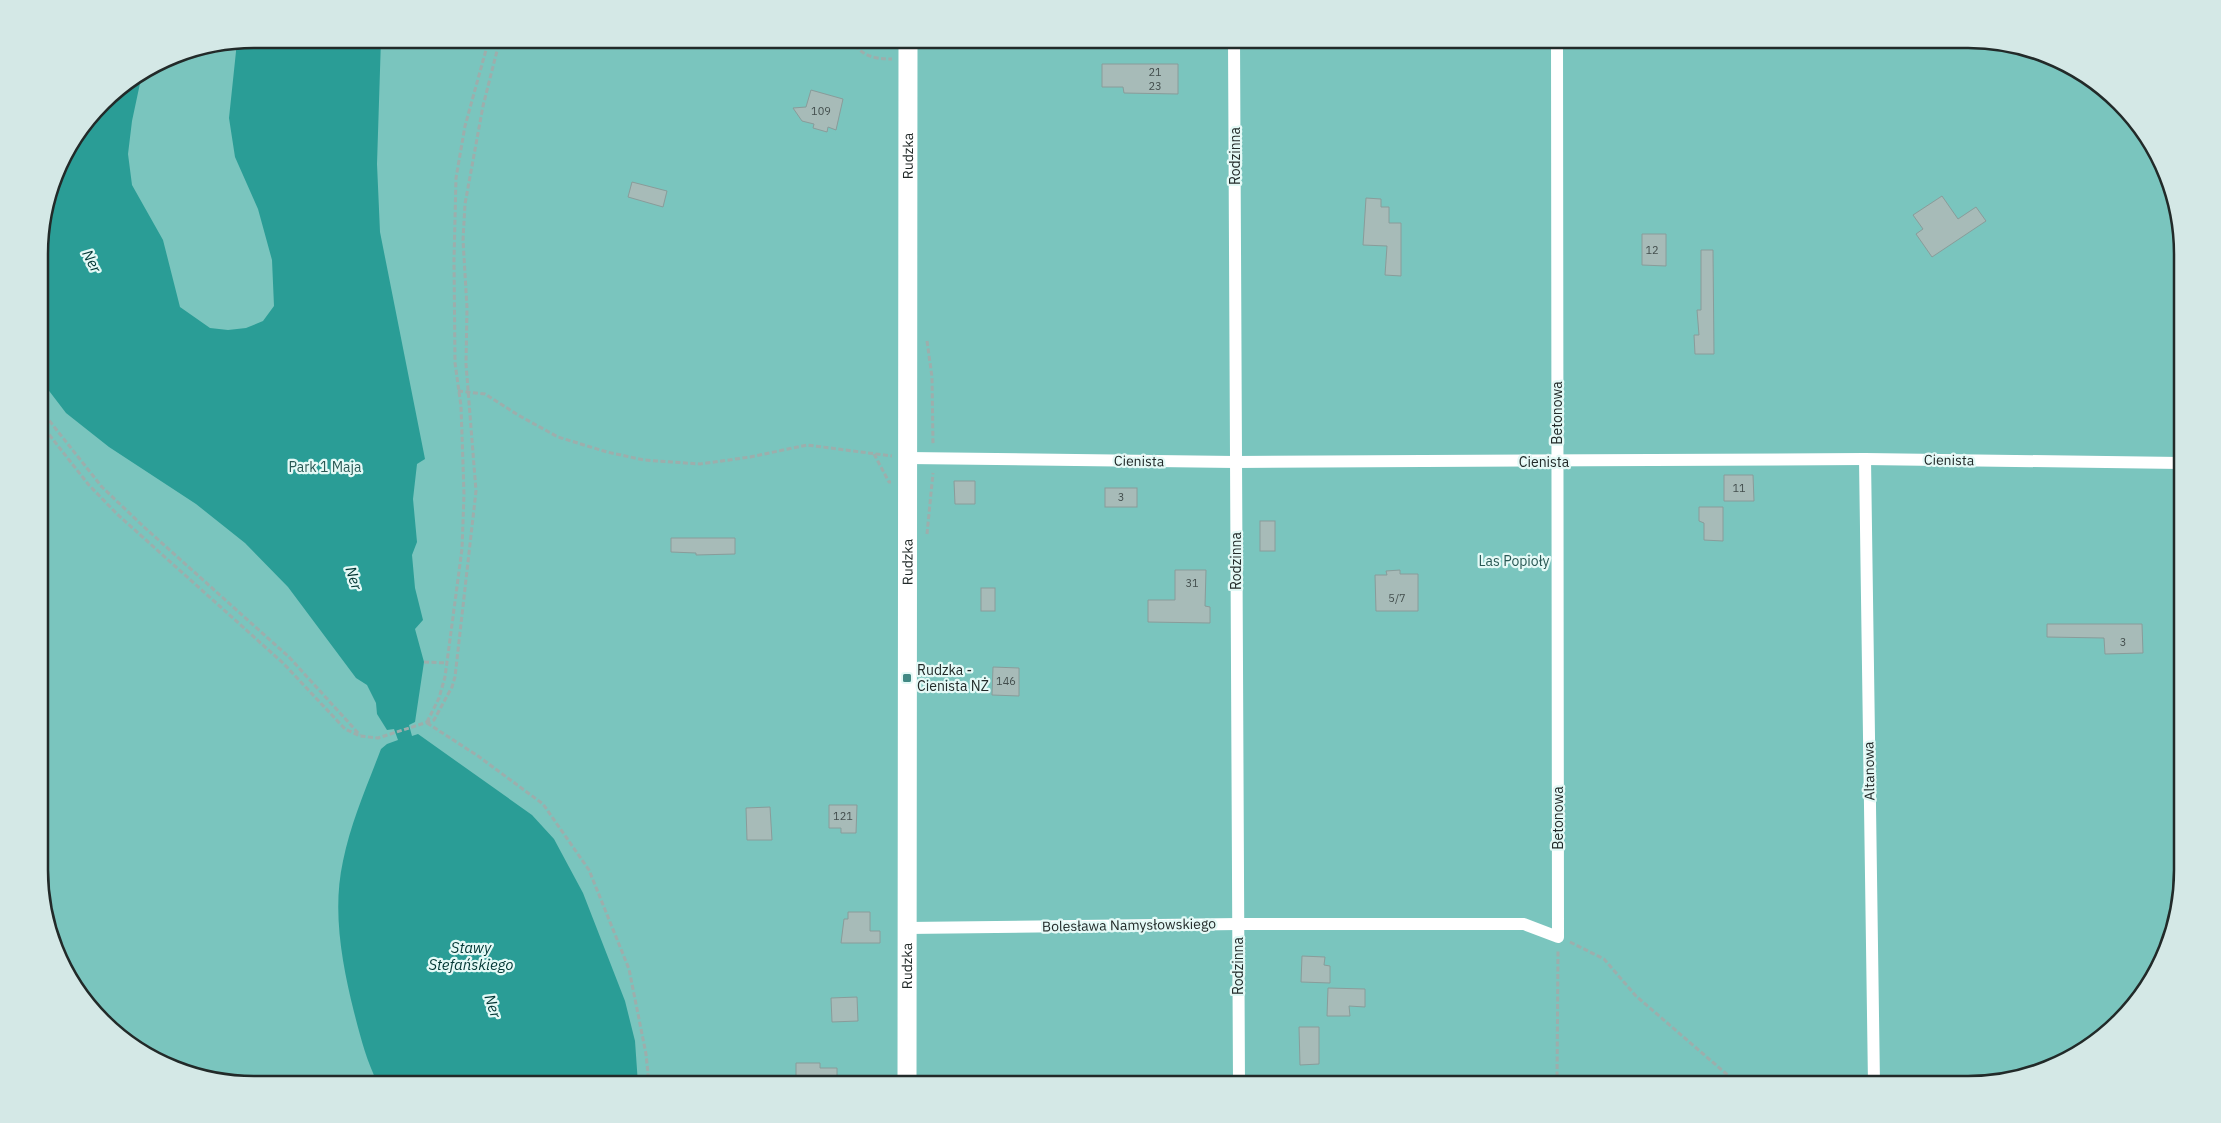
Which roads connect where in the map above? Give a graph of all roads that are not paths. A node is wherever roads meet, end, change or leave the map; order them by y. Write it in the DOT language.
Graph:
graph roads {
  1 [pos="908,48"];
  2 [pos="1234,48"];
  3 [pos="1558,48"];
  4 [pos="908,458"];
  5 [pos="1865,459"];
  6 [pos="1235,462"];
  7 [pos="1557,462"];
  8 [pos="2174,463"];
  9 [pos="1238,924"];
  10 [pos="907,928"];
  11 [pos="1558,937"];
  12 [pos="907,1076"];
  13 [pos="1238,1076"];
  14 [pos="1874,1076"];
  1 -- 4 [label="street, Rudzka"];
  2 -- 6 [label="street, Rodzinna"];
  3 -- 7 [label="street, Betonowa"];
  4 -- 6 [label="street, Cienista"];
  4 -- 10 [label="street, Rudzka"];
  5 -- 7 [label="street, Cienista"];
  5 -- 8 [label="street, Cienista"];
  5 -- 14 [label="street, Altanowa"];
  6 -- 7 [label="street, Cienista"];
  6 -- 9 [label="street, Rodzinna"];
  7 -- 11 [label="street, Betonowa"];
  9 -- 10 [label="street, Bolesława Namysłowskiego"];
  9 -- 11 [label="street, Bolesława Namysłowskiego"];
  9 -- 13 [label="street, Rodzinna"];
  10 -- 12 [label="street, Rudzka"];
}
